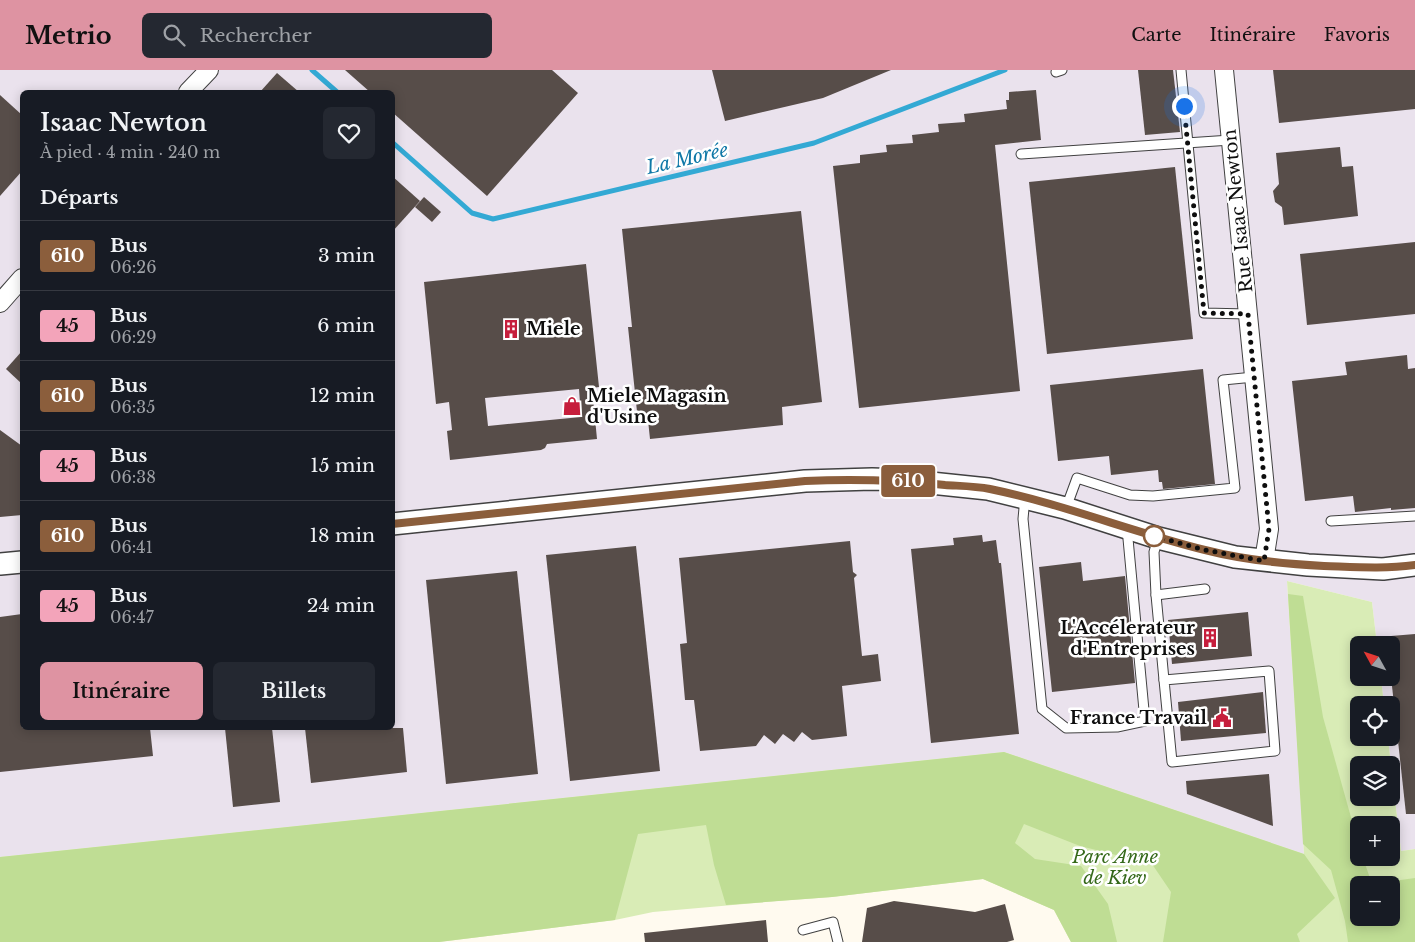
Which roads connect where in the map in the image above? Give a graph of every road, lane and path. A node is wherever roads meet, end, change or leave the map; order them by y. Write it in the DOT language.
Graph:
graph roads {
  1 [pos="209,70"];
  2 [pos="1181,70"];
  3 [pos="1224,70"];
  4 [pos="190,90"];
  5 [pos="1231,140"];
  6 [pos="1188,143"];
  7 [pos="1021,154"];
  8 [pos="20,280"];
  9 [pos="0,303"];
  10 [pos="1248,314"];
  11 [pos="1254,377"];
  12 [pos="1026,497"];
  13 [pos="1066,508"];
  14 [pos="1415,516"];
  15 [pos="1330,521"];
  16 [pos="395,524"];
  17 [pos="1127,528"];
  18 [pos="1158,538"];
  19 [pos="1264,561"];
  20 [pos="20,562"];
  21 [pos="0,564"];
  22 [pos="1415,565"];
  23 [pos="1205,590"];
  24 [pos="1156,595"];
  25 [pos="1164,680"];
  26 [pos="803,930"];
  27 [pos="838,942"];
  1 -- 4 [label="street"];
  2 -- 6 [label="lane"];
  3 -- 5 [label="street, Rue Isaac Newton"];
  5 -- 6 [label="lane"];
  5 -- 10 [label="street, Rue Isaac Newton"];
  6 -- 7 [label="lane"];
  6 -- 10 [label="lane"];
  8 -- 9 [label="street"];
  10 -- 11 [label="street, Rue Isaac Newton"];
  11 -- 13 [label="lane"];
  11 -- 19 [label="street, Rue Isaac Newton"];
  12 -- 13 [label="street"];
  12 -- 16 [label="street"];
  12 -- 17 [label="lane"];
  13 -- 17 [label="street"];
  14 -- 15 [label="lane"];
  17 -- 18 [label="street"];
  18 -- 19 [label="street"];
  18 -- 24 [label="lane"];
  19 -- 22 [label="street"];
  20 -- 21 [label="street"];
  23 -- 24 [label="lane"];
  24 -- 25 [label="lane"];
  25 -- 25 [label="lane"];
  26 -- 27 [label="lane"];
}
